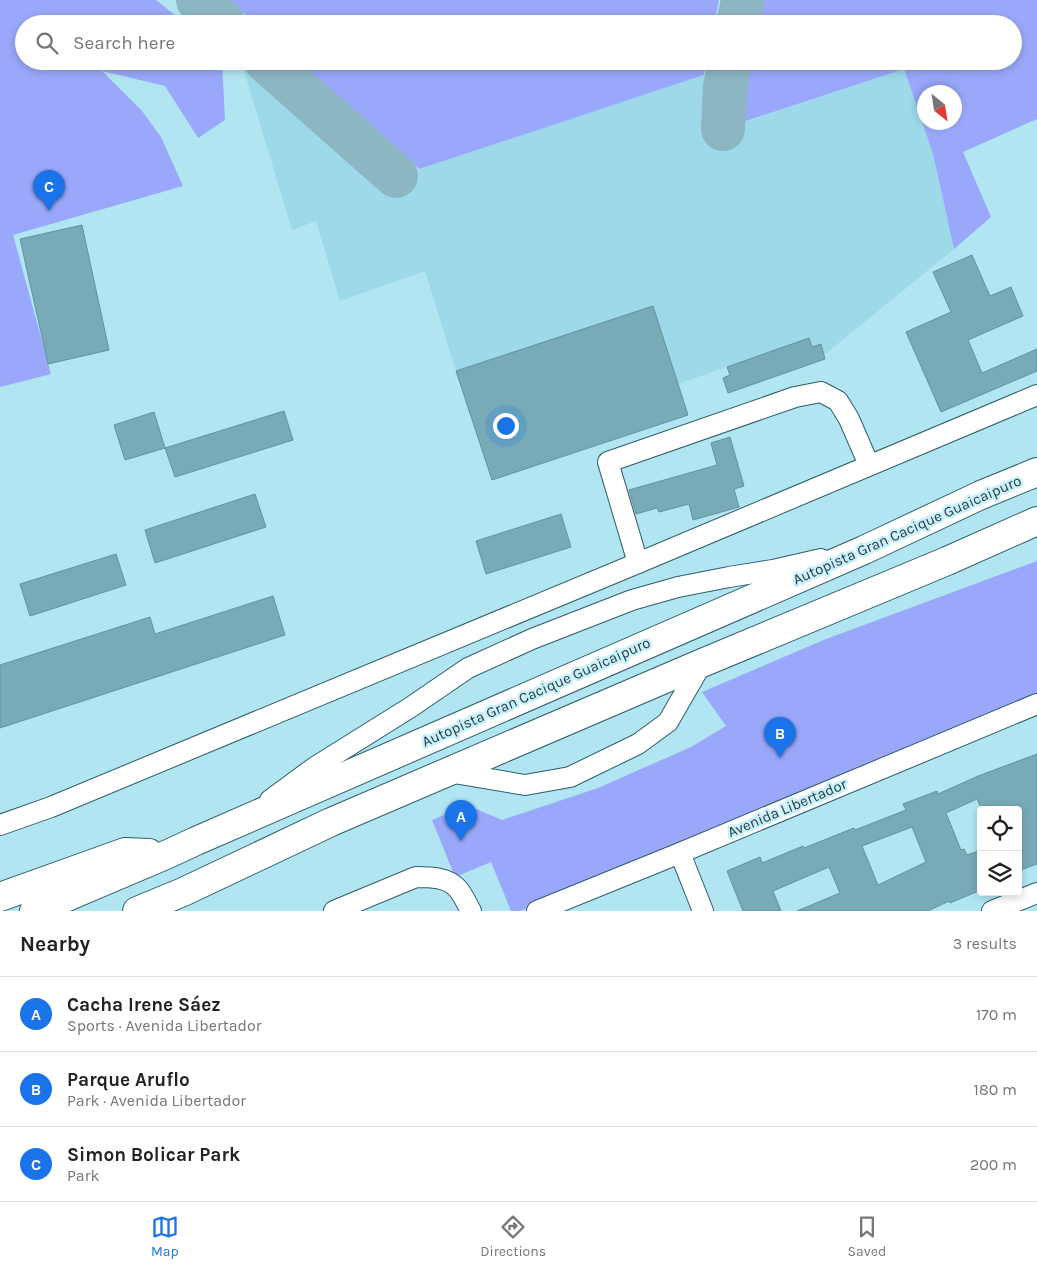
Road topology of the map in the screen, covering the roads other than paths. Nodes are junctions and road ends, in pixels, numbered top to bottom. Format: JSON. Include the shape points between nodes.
{"nodes":[{"id":1,"x":1037,"y":395,"type":"edge"},
{"id":2,"x":869,"y":465,"type":"junction"},
{"id":3,"x":1035,"y":473,"type":"edge"},
{"id":4,"x":1037,"y":521,"type":"edge"},
{"id":5,"x":1037,"y":538,"type":"edge"},
{"id":6,"x":864,"y":550,"type":"junction"},
{"id":7,"x":947,"y":561,"type":"junction"},
{"id":8,"x":638,"y":564,"type":"junction"},
{"id":9,"x":702,"y":663,"type":"junction"},
{"id":10,"x":1037,"y":704,"type":"edge"},
{"id":11,"x":448,"y":772,"type":"junction"},
{"id":12,"x":0,"y":825,"type":"edge"},
{"id":13,"x":196,"y":840,"type":"junction"},
{"id":14,"x":680,"y":853,"type":"junction"},
{"id":15,"x":168,"y":854,"type":"junction"},
{"id":16,"x":183,"y":892,"type":"junction"},
{"id":17,"x":1037,"y":893,"type":"edge"},
{"id":18,"x":0,"y":897,"type":"edge"},
{"id":19,"x":34,"y":911,"type":"edge"},
{"id":20,"x":137,"y":911,"type":"edge"},
{"id":21,"x":158,"y":911,"type":"edge"},
{"id":22,"x":334,"y":911,"type":"edge"},
{"id":23,"x":471,"y":911,"type":"edge"},
{"id":24,"x":537,"y":911,"type":"edge"},
{"id":25,"x":703,"y":911,"type":"edge"},
{"id":26,"x":992,"y":911,"type":"edge"}],
"edges":[{"from":1,"to":2,"type":"street"},
{"from":2,"to":8,"type":"street"},
{"from":2,"to":8,"type":"street","via":[[838,401],[821,392],[795,397],[608,462]]},
{"from":3,"to":6,"type":"highway","name":"Autopista Gran Cacique Guaicaipuro"},
{"from":4,"to":7,"type":"highway"},
{"from":5,"to":7,"type":"highway"},
{"from":6,"to":13,"type":"highway","name":"Autopista Gran Cacique Guaicaipuro"},
{"from":6,"to":13,"type":"street","via":[[678,587],[632,600],[532,639],[468,668],[268,801]]},
{"from":7,"to":9,"type":"highway"},
{"from":8,"to":12,"type":"street","via":[[51,807]]},
{"from":9,"to":11,"type":"highway"},
{"from":9,"to":11,"type":"street","via":[[668,722],[638,744],[570,777],[526,785]]},
{"from":10,"to":14,"type":"street","name":"Avenida Libertador"},
{"from":11,"to":16,"type":"highway","via":[[331,822]]},
{"from":13,"to":15,"type":"highway","name":"Autopista Gran Cacique Guaicaipuro"},
{"from":14,"to":24,"type":"street","name":"Avenida Libertador"},
{"from":14,"to":25,"type":"street"},
{"from":15,"to":18,"type":"highway","via":[[125,852]]},
{"from":15,"to":19,"type":"highway","name":"Autopista Gran Cacique Guaicaipuro"},
{"from":16,"to":20,"type":"highway"},
{"from":16,"to":21,"type":"highway"},
{"from":17,"to":26,"type":"street"},
{"from":22,"to":23,"type":"street","via":[[416,877],[451,883]]}]}
